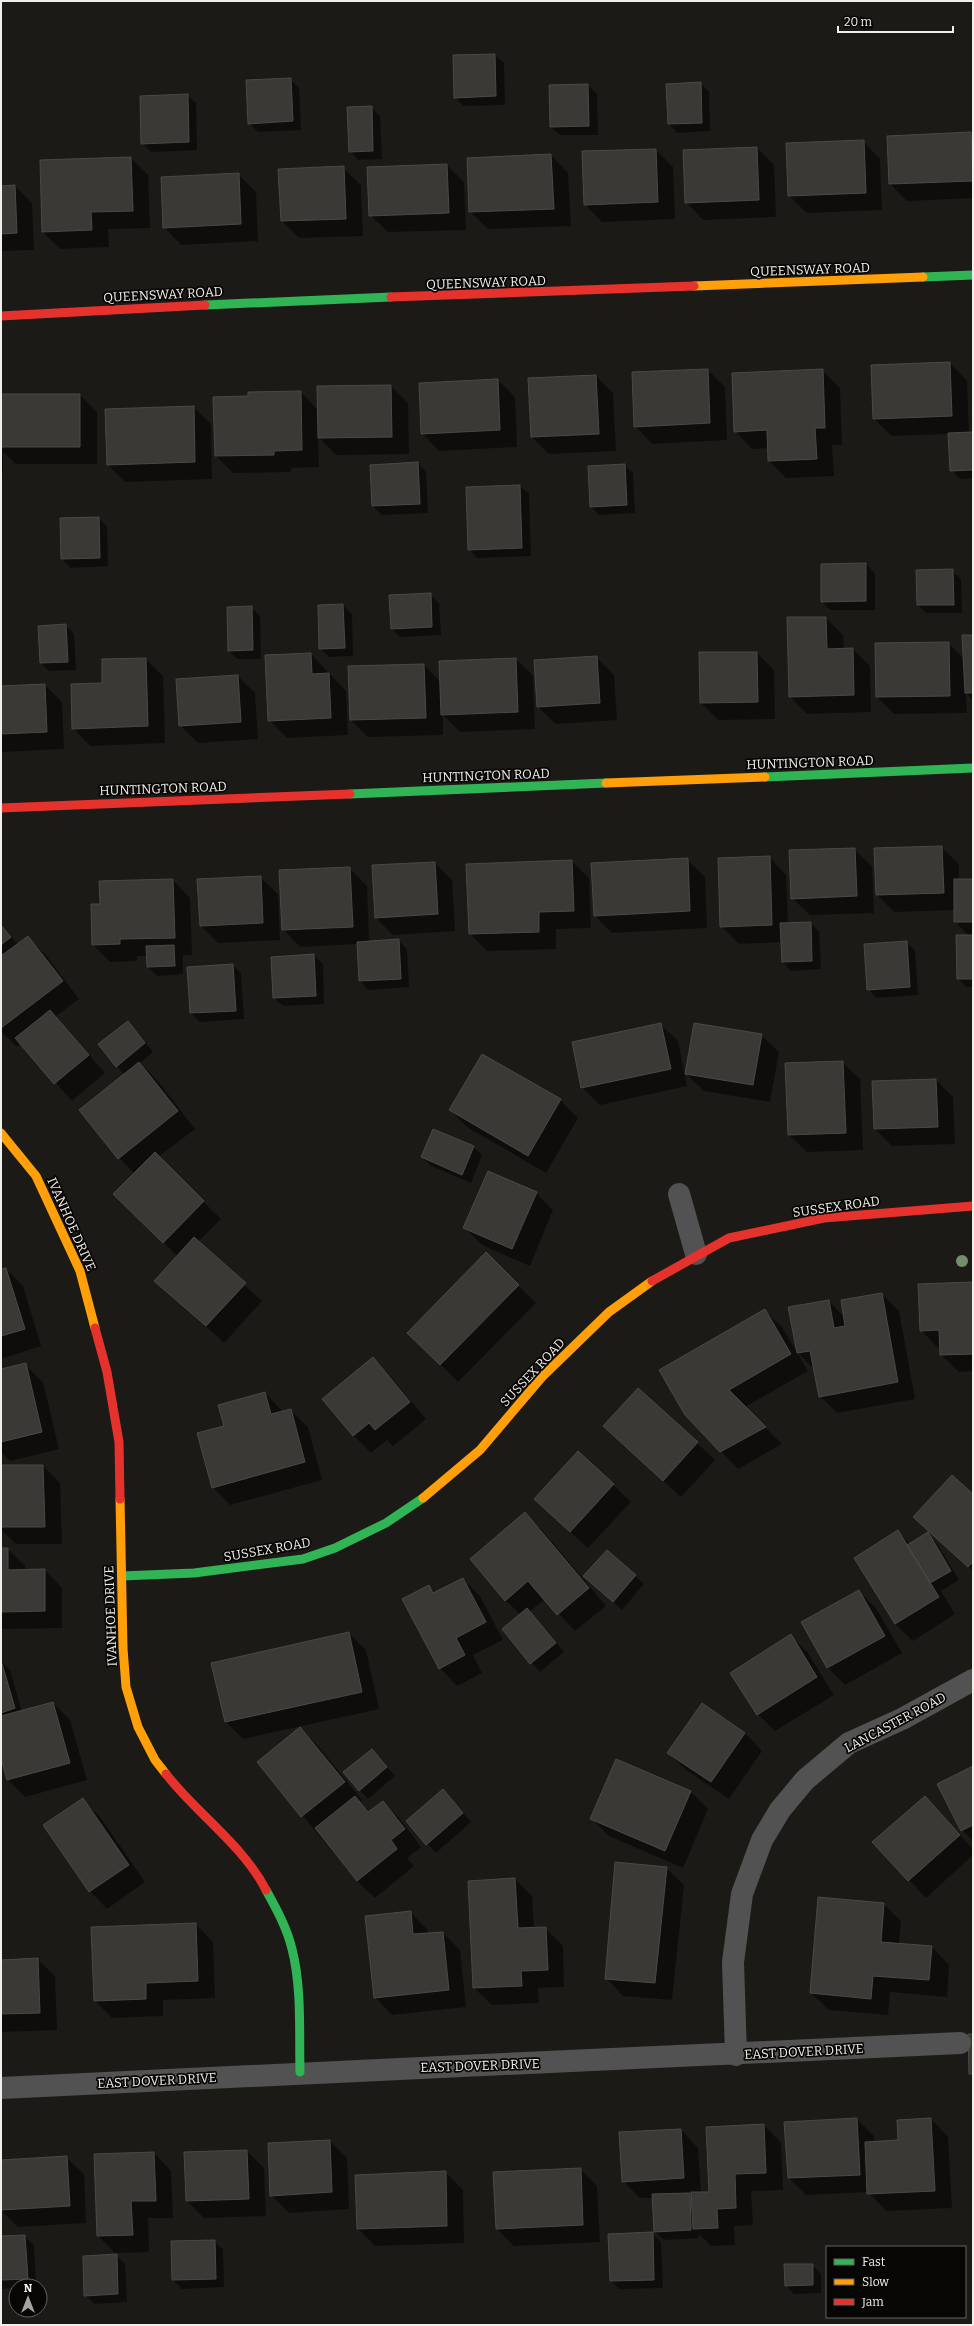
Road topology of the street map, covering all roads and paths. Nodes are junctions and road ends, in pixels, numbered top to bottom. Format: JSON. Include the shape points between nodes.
{"nodes":[{"id":1,"x":973,"y":275,"type":"edge"},
{"id":2,"x":1,"y":316,"type":"edge"},
{"id":3,"x":973,"y":768,"type":"edge"},
{"id":4,"x":1,"y":808,"type":"edge"},
{"id":5,"x":1,"y":1133,"type":"edge"},
{"id":6,"x":679,"y":1194,"type":"dead end"},
{"id":7,"x":973,"y":1206,"type":"edge"},
{"id":8,"x":696,"y":1254,"type":"junction"},
{"id":9,"x":122,"y":1576,"type":"junction"},
{"id":10,"x":973,"y":1680,"type":"edge"},
{"id":11,"x":960,"y":2043,"type":"dead end"},
{"id":12,"x":736,"y":2055,"type":"junction"},
{"id":13,"x":300,"y":2072,"type":"junction"},
{"id":14,"x":1,"y":2088,"type":"edge"}],
"edges":[{"from":1,"to":2,"type":"street","name":"QUEENSWAY ROAD","via":[[221,304]]},
{"from":3,"to":4,"type":"street","name":"HUNTINGTON ROAD"},
{"from":5,"to":9,"type":"street","name":"IVANHOE DRIVE","via":[[36,1176],[80,1271],[94,1320],[107,1372],[119,1442]]},
{"from":6,"to":8,"type":"street"},
{"from":7,"to":8,"type":"street","name":"SUSSEX ROAD","via":[[824,1218],[729,1238]]},
{"from":8,"to":9,"type":"street","name":"SUSSEX ROAD","via":[[663,1273],[609,1312],[542,1378],[480,1450],[422,1499],[386,1523],[335,1548],[303,1559],[194,1573]]},
{"from":9,"to":13,"type":"street","name":"IVANHOE DRIVE","via":[[126,1687],[138,1727],[155,1760],[183,1796],[236,1849],[261,1880],[280,1917],[292,1949],[298,1985]]},
{"from":10,"to":12,"type":"street","name":"LANCASTER ROAD","via":[[902,1719],[849,1744],[805,1780],[780,1810],[762,1840],[742,1894],[733,1962]]},
{"from":11,"to":12,"type":"street","name":"EAST DOVER DRIVE"},
{"from":12,"to":13,"type":"street","name":"EAST DOVER DRIVE"},
{"from":13,"to":14,"type":"street","name":"EAST DOVER DRIVE"}]}
